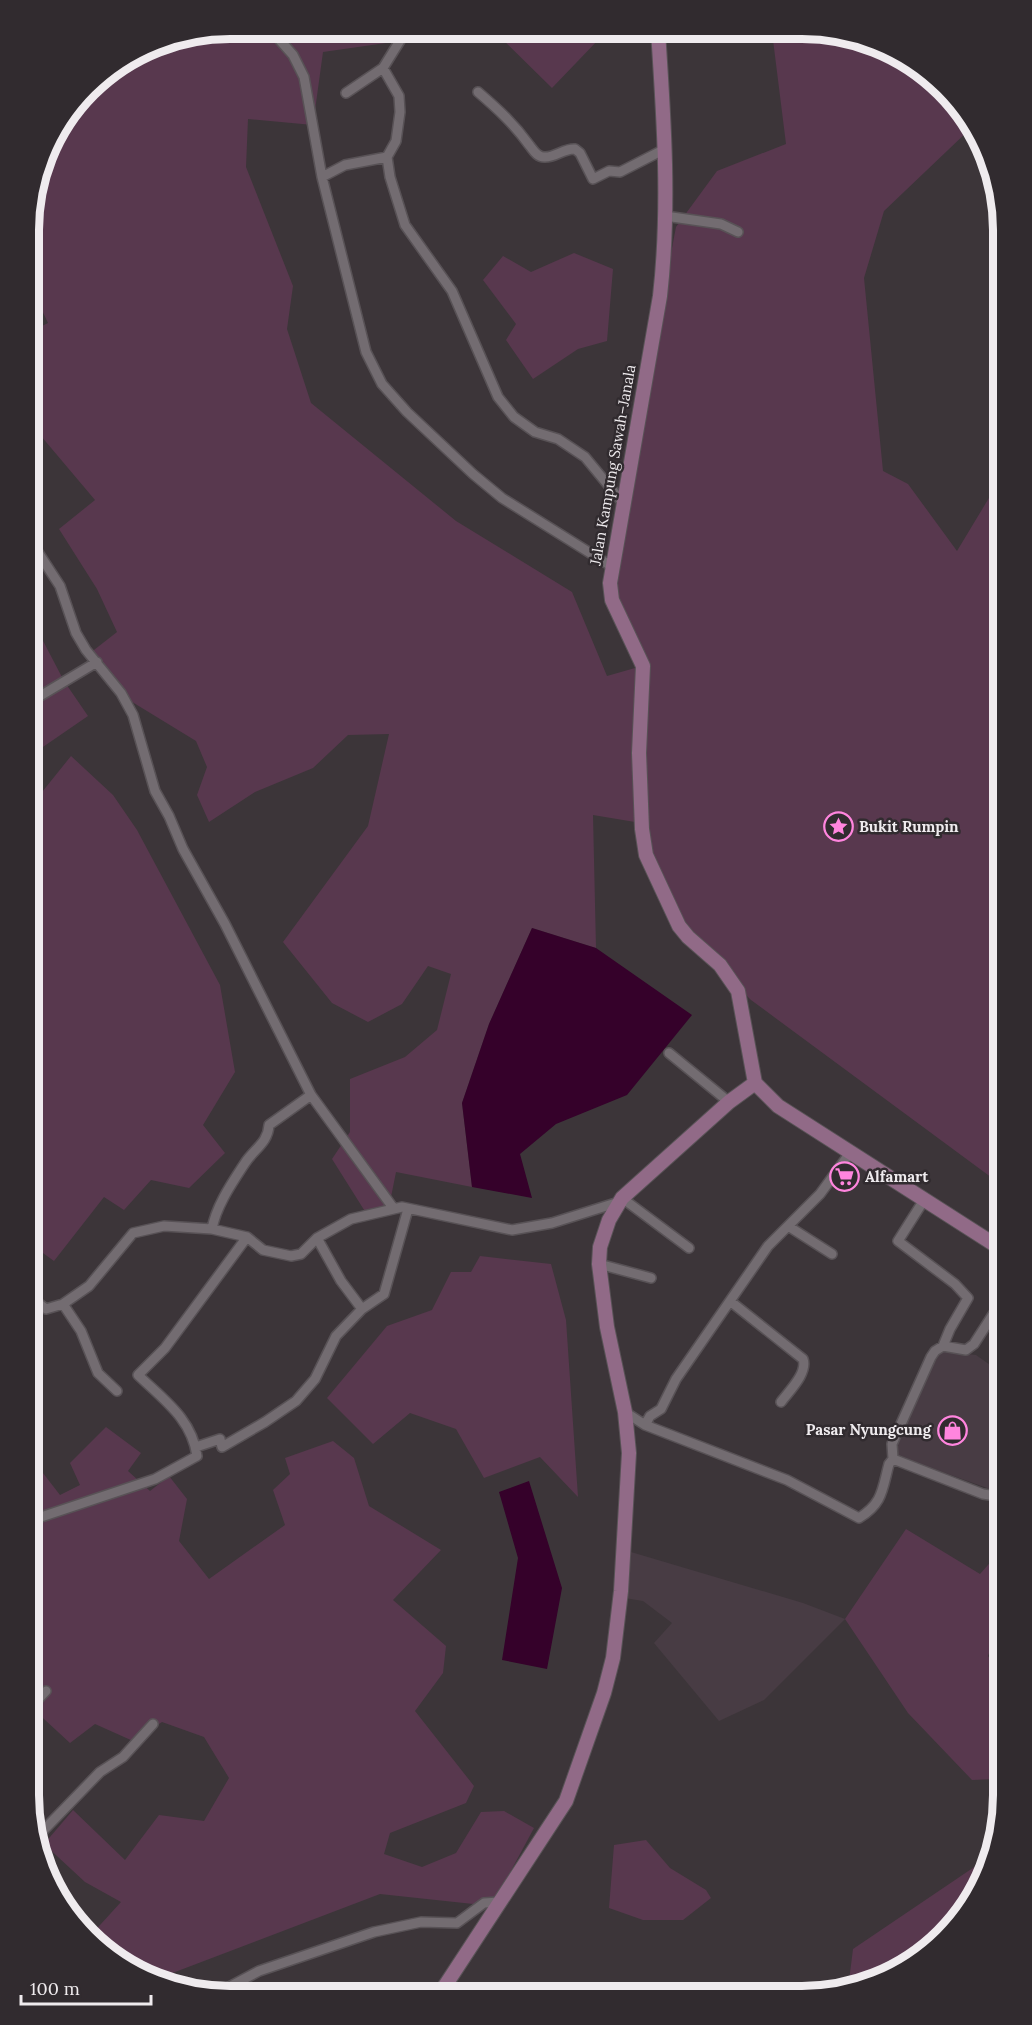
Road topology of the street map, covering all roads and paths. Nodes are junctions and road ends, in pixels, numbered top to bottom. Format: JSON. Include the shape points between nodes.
{"nodes":[{"id":1,"x":278,"y":39,"type":"edge"},
{"id":2,"x":401,"y":39,"type":"edge"},
{"id":3,"x":658,"y":39,"type":"edge"},
{"id":4,"x":383,"y":68,"type":"junction"},
{"id":5,"x":478,"y":92,"type":"dead end"},
{"id":6,"x":346,"y":93,"type":"dead end"},
{"id":7,"x":665,"y":149,"type":"junction"},
{"id":8,"x":387,"y":157,"type":"junction"},
{"id":9,"x":322,"y":177,"type":"junction"},
{"id":10,"x":665,"y":216,"type":"junction"},
{"id":11,"x":738,"y":232,"type":"dead end"},
{"id":12,"x":623,"y":503,"type":"junction"},
{"id":13,"x":39,"y":554,"type":"edge"},
{"id":14,"x":611,"y":566,"type":"junction"},
{"id":15,"x":97,"y":662,"type":"junction"},
{"id":16,"x":39,"y":697,"type":"edge"},
{"id":17,"x":669,"y":1053,"type":"dead end"},
{"id":18,"x":755,"y":1083,"type":"junction"},
{"id":19,"x":311,"y":1095,"type":"junction"},
{"id":20,"x":729,"y":1102,"type":"junction"},
{"id":21,"x":850,"y":1153,"type":"junction"},
{"id":22,"x":621,"y":1200,"type":"junction"},
{"id":23,"x":924,"y":1200,"type":"junction"},
{"id":24,"x":394,"y":1209,"type":"junction"},
{"id":25,"x":408,"y":1209,"type":"junction"},
{"id":26,"x":788,"y":1226,"type":"junction"},
{"id":27,"x":212,"y":1229,"type":"junction"},
{"id":28,"x":247,"y":1237,"type":"junction"},
{"id":29,"x":317,"y":1238,"type":"junction"},
{"id":30,"x":993,"y":1244,"type":"edge"},
{"id":31,"x":690,"y":1248,"type":"dead end"},
{"id":32,"x":832,"y":1254,"type":"dead end"},
{"id":33,"x":599,"y":1264,"type":"junction"},
{"id":34,"x":651,"y":1278,"type":"dead end"},
{"id":35,"x":730,"y":1301,"type":"junction"},
{"id":36,"x":39,"y":1304,"type":"edge"},
{"id":37,"x":63,"y":1304,"type":"junction"},
{"id":38,"x":362,"y":1310,"type":"junction"},
{"id":39,"x":993,"y":1315,"type":"edge"},
{"id":40,"x":943,"y":1346,"type":"junction"},
{"id":41,"x":117,"y":1391,"type":"dead end"},
{"id":42,"x":781,"y":1402,"type":"dead end"},
{"id":43,"x":625,"y":1412,"type":"junction"},
{"id":44,"x":645,"y":1425,"type":"junction"},
{"id":45,"x":196,"y":1446,"type":"junction"},
{"id":46,"x":893,"y":1460,"type":"junction"},
{"id":47,"x":993,"y":1496,"type":"edge"},
{"id":48,"x":39,"y":1518,"type":"edge"},
{"id":49,"x":46,"y":1691,"type":"dead end"},
{"id":50,"x":39,"y":1698,"type":"edge"},
{"id":51,"x":153,"y":1724,"type":"dead end"},
{"id":52,"x":43,"y":1831,"type":"edge"},
{"id":53,"x":499,"y":1902,"type":"junction"},
{"id":54,"x":231,"y":1986,"type":"edge"},
{"id":55,"x":445,"y":1986,"type":"edge"}],
"edges":[{"from":1,"to":9,"type":"street","via":[[304,77]]},
{"from":2,"to":4,"type":"street"},
{"from":3,"to":7,"type":"main road","name":"Jalan Kampung Sawah–Janala"},
{"from":4,"to":6,"type":"street"},
{"from":4,"to":8,"type":"street","via":[[399,96],[400,112],[396,141]]},
{"from":5,"to":7,"type":"street","via":[[513,123],[535,153],[542,158],[575,148],[593,178],[609,171],[620,172]]},
{"from":7,"to":10,"type":"main road","name":"Jalan Kampung Sawah–Janala"},
{"from":8,"to":9,"type":"street","via":[[345,165]]},
{"from":8,"to":12,"type":"street","via":[[405,225],[452,291],[498,397],[514,417],[535,432],[558,438],[585,457]]},
{"from":9,"to":14,"type":"street","via":[[366,352],[382,384],[502,498]]},
{"from":10,"to":11,"type":"street","via":[[721,224]]},
{"from":10,"to":12,"type":"main road","name":"Jalan Kampung Sawah–Janala","via":[[660,296]]},
{"from":12,"to":14,"type":"main road","name":"Jalan Kampung Sawah–Janala"},
{"from":13,"to":15,"type":"street","via":[[60,586],[76,633]]},
{"from":14,"to":18,"type":"main road","name":"Jalan Kampung Sawah–Janala","via":[[612,600],[643,666],[639,753],[646,855],[679,926],[720,965],[738,991]]},
{"from":15,"to":16,"type":"street"},
{"from":15,"to":19,"type":"street","via":[[134,715],[155,791]]},
{"from":17,"to":20,"type":"street"},
{"from":18,"to":20,"type":"main road"},
{"from":18,"to":21,"type":"main road","via":[[778,1106]]},
{"from":19,"to":24,"type":"street"},
{"from":19,"to":27,"type":"street","via":[[269,1125],[269,1136],[246,1161],[214,1216]]},
{"from":20,"to":22,"type":"main road"},
{"from":21,"to":23,"type":"main road"},
{"from":21,"to":26,"type":"street","via":[[820,1194]]},
{"from":22,"to":25,"type":"street","via":[[552,1223],[512,1230]]},
{"from":22,"to":31,"type":"street"},
{"from":22,"to":33,"type":"main road","via":[[609,1220]]},
{"from":23,"to":30,"type":"main road"},
{"from":23,"to":40,"type":"street","via":[[898,1241],[968,1298]]},
{"from":24,"to":25,"type":"street"},
{"from":24,"to":29,"type":"street","via":[[351,1219]]},
{"from":25,"to":38,"type":"street","via":[[384,1293]]},
{"from":26,"to":32,"type":"street"},
{"from":26,"to":35,"type":"street","via":[[768,1246]]},
{"from":27,"to":28,"type":"street"},
{"from":27,"to":37,"type":"street","via":[[164,1226],[133,1233],[89,1286]]},
{"from":28,"to":29,"type":"street","via":[[263,1250],[291,1256],[301,1254]]},
{"from":28,"to":45,"type":"street","via":[[165,1348],[138,1375],[183,1418]]},
{"from":29,"to":38,"type":"street"},
{"from":33,"to":34,"type":"street"},
{"from":33,"to":43,"type":"main road","via":[[607,1327]]},
{"from":35,"to":42,"type":"street","via":[[803,1359],[803,1371]]},
{"from":35,"to":44,"type":"street","via":[[676,1379],[661,1409]]},
{"from":36,"to":37,"type":"street","via":[[46,1309]]},
{"from":37,"to":41,"type":"street","via":[[81,1331],[98,1372]]},
{"from":38,"to":45,"type":"street","via":[[336,1336],[315,1379],[296,1401],[222,1447],[220,1439]]},
{"from":39,"to":40,"type":"street","via":[[966,1350]]},
{"from":40,"to":46,"type":"street","via":[[931,1357],[892,1444]]},
{"from":43,"to":44,"type":"street"},
{"from":43,"to":53,"type":"main road","via":[[629,1453],[621,1591],[613,1658],[604,1693],[566,1801]]},
{"from":44,"to":46,"type":"street","via":[[787,1480],[859,1518],[872,1510],[880,1497]]},
{"from":45,"to":48,"type":"street","via":[[197,1456],[156,1479]]},
{"from":46,"to":47,"type":"street"},
{"from":49,"to":50,"type":"street"},
{"from":51,"to":52,"type":"street"},
{"from":53,"to":54,"type":"street","via":[[484,1903],[457,1923],[421,1922],[374,1932],[259,1971]]},
{"from":53,"to":55,"type":"main road"}]}
